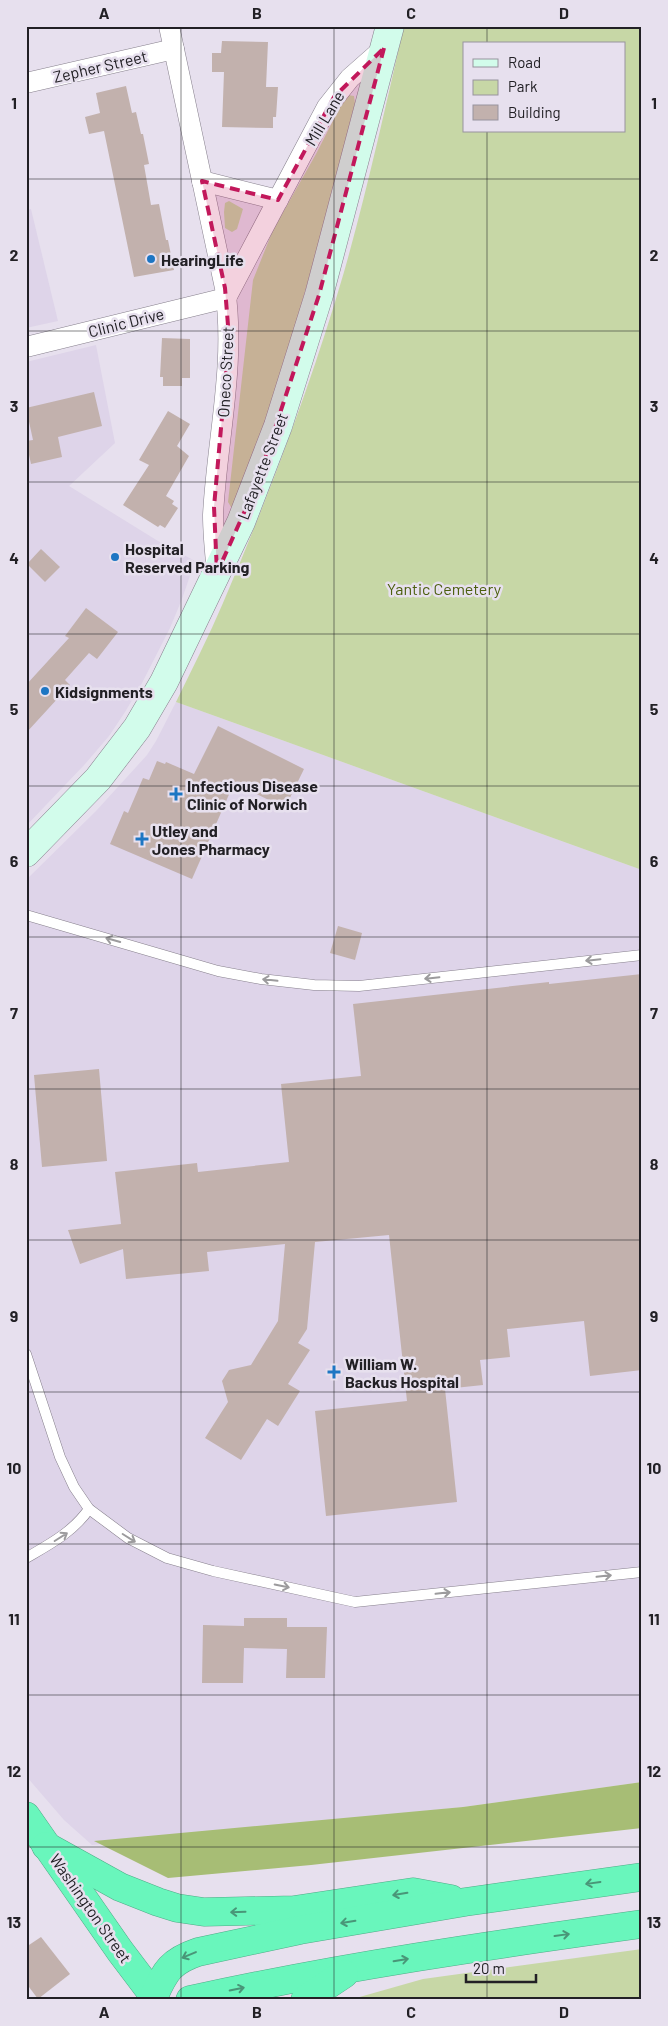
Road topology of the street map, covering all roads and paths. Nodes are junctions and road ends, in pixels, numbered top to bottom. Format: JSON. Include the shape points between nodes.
{"nodes":[{"id":1,"x":168,"y":26,"type":"edge"},
{"id":2,"x":387,"y":37,"type":"edge"},
{"id":3,"x":174,"y":49,"type":"junction"},
{"id":4,"x":26,"y":83,"type":"edge"},
{"id":5,"x":202,"y":181,"type":"junction"},
{"id":6,"x":278,"y":200,"type":"junction"},
{"id":7,"x":226,"y":298,"type":"junction"},
{"id":8,"x":26,"y":347,"type":"edge"},
{"id":9,"x":217,"y":573,"type":"junction"},
{"id":10,"x":26,"y":853,"type":"edge"},
{"id":11,"x":26,"y":915,"type":"edge"},
{"id":12,"x":642,"y":955,"type":"edge"},
{"id":13,"x":26,"y":1354,"type":"edge"},
{"id":14,"x":89,"y":1509,"type":"junction"},
{"id":15,"x":26,"y":1558,"type":"edge"},
{"id":16,"x":642,"y":1572,"type":"edge"},
{"id":17,"x":26,"y":1816,"type":"edge"},
{"id":18,"x":46,"y":1846,"type":"junction"},
{"id":19,"x":642,"y":1877,"type":"edge"},
{"id":20,"x":465,"y":1902,"type":"junction"},
{"id":21,"x":642,"y":1924,"type":"edge"},
{"id":22,"x":353,"y":1968,"type":"junction"},
{"id":23,"x":158,"y":1999,"type":"edge"},
{"id":24,"x":190,"y":2000,"type":"edge"},
{"id":25,"x":305,"y":2000,"type":"edge"}],
"edges":[{"from":1,"to":3,"type":"street","name":"Oneco Street"},
{"from":2,"to":6,"type":"street","name":"Mill Lane","via":[[330,102]]},
{"from":2,"to":9,"type":"street","name":"Lafayette Street","via":[[294,379],[256,486]]},
{"from":3,"to":4,"type":"street","name":"Zepher Street"},
{"from":3,"to":5,"type":"street","name":"Oneco Street"},
{"from":5,"to":6,"type":"street"},
{"from":5,"to":7,"type":"street","name":"Oneco Street"},
{"from":6,"to":7,"type":"street","name":"Mill Lane"},
{"from":7,"to":8,"type":"street","name":"Clinic Drive"},
{"from":7,"to":9,"type":"street","name":"Oneco Street","via":[[229,356],[213,518]]},
{"from":9,"to":10,"type":"street","name":"Lafayette Street","via":[[164,682],[134,734],[98,779]]},
{"from":12,"to":11,"type":"lane","one_way":true,"via":[[360,986],[314,985],[218,971]]},
{"from":13,"to":14,"type":"lane","via":[[60,1457]]},
{"from":15,"to":14,"type":"lane","one_way":true,"via":[[69,1532]]},
{"from":14,"to":16,"type":"lane","one_way":true,"via":[[128,1538],[167,1558],[355,1602]]},
{"from":17,"to":18,"type":"highway","name":"Washington Street"},
{"from":20,"to":18,"type":"highway","one_way":true,"via":[[413,1892],[294,1910],[192,1911],[120,1887]]},
{"from":18,"to":23,"type":"highway","name":"Washington Street"},
{"from":19,"to":20,"type":"highway","one_way":true},
{"from":20,"to":23,"type":"highway","one_way":true,"via":[[300,1930],[198,1952],[170,1966],[165,1972]]},
{"from":22,"to":21,"type":"highway","one_way":true},
{"from":24,"to":22,"type":"highway","one_way":true},
{"from":22,"to":25,"type":"highway"}]}
